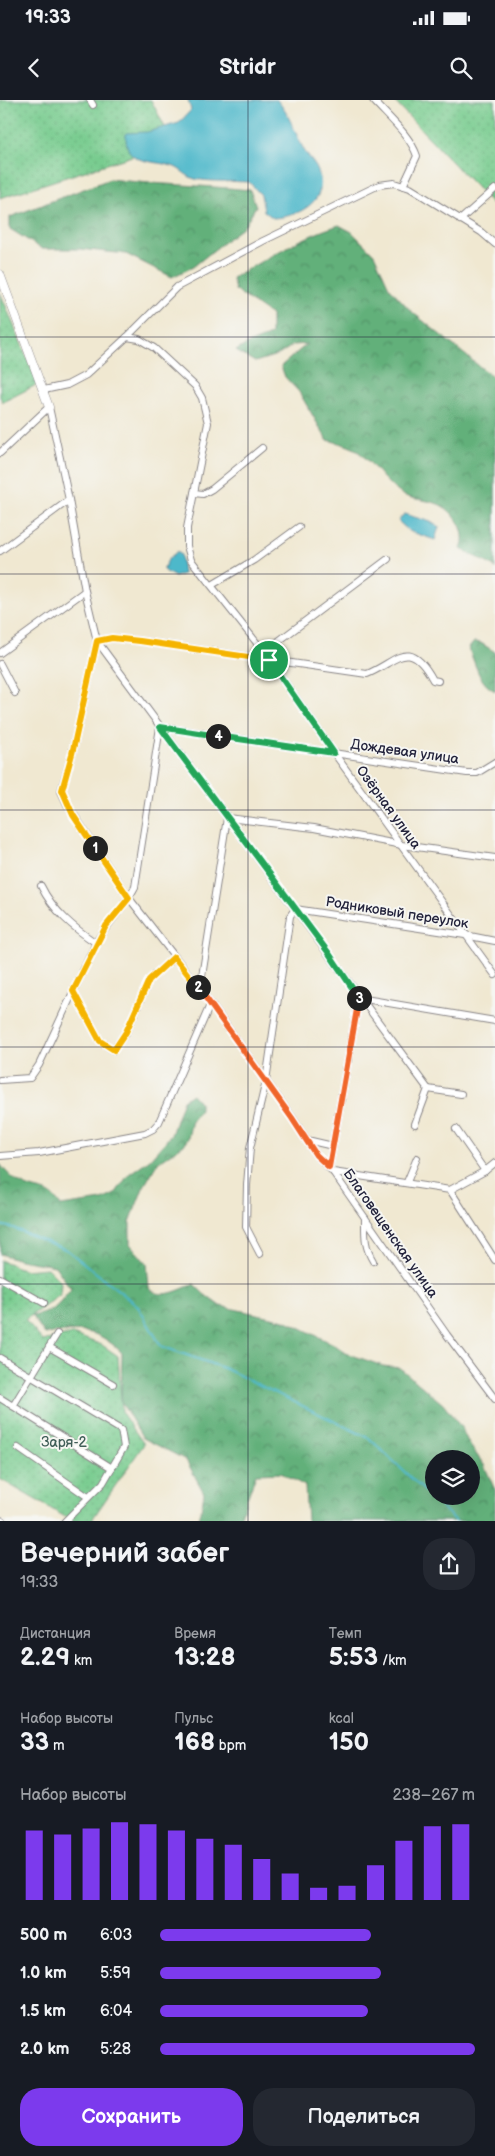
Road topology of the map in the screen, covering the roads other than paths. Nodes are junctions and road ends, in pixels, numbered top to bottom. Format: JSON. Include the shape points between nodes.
{"nodes":[{"id":1,"x":373,"y":100,"type":"edge"},
{"id":2,"x":404,"y":186,"type":"junction"},
{"id":3,"x":495,"y":190,"type":"edge"},
{"id":4,"x":460,"y":220,"type":"junction"},
{"id":5,"x":495,"y":244,"type":"edge"},
{"id":6,"x":0,"y":274,"type":"edge"},
{"id":7,"x":128,"y":337,"type":"junction"},
{"id":8,"x":44,"y":390,"type":"junction"},
{"id":9,"x":49,"y":407,"type":"junction"},
{"id":10,"x":262,"y":448,"type":"dead end"},
{"id":11,"x":0,"y":453,"type":"edge"},
{"id":12,"x":194,"y":493,"type":"junction"},
{"id":13,"x":70,"y":500,"type":"junction"},
{"id":14,"x":299,"y":527,"type":"dead end"},
{"id":15,"x":0,"y":551,"type":"edge"},
{"id":16,"x":388,"y":559,"type":"dead end"},
{"id":17,"x":212,"y":585,"type":"junction"},
{"id":18,"x":85,"y":591,"type":"junction"},
{"id":19,"x":97,"y":641,"type":"junction"},
{"id":20,"x":264,"y":652,"type":"junction"},
{"id":21,"x":0,"y":653,"type":"edge"},
{"id":22,"x":269,"y":660,"type":"junction"},
{"id":23,"x":0,"y":664,"type":"edge"},
{"id":24,"x":438,"y":681,"type":"dead end"},
{"id":25,"x":15,"y":693,"type":"dead end"},
{"id":26,"x":160,"y":727,"type":"junction"},
{"id":27,"x":334,"y":753,"type":"junction"},
{"id":28,"x":495,"y":762,"type":"edge"},
{"id":29,"x":227,"y":818,"type":"junction"},
{"id":30,"x":402,"y":845,"type":"junction"},
{"id":31,"x":495,"y":858,"type":"edge"},
{"id":32,"x":41,"y":886,"type":"dead end"},
{"id":33,"x":129,"y":898,"type":"junction"},
{"id":34,"x":295,"y":909,"type":"junction"},
{"id":35,"x":465,"y":935,"type":"junction"},
{"id":36,"x":495,"y":941,"type":"edge"},
{"id":37,"x":96,"y":943,"type":"junction"},
{"id":38,"x":174,"y":957,"type":"junction"},
{"id":39,"x":495,"y":975,"type":"edge"},
{"id":40,"x":200,"y":990,"type":"junction"},
{"id":41,"x":73,"y":991,"type":"junction"},
{"id":42,"x":359,"y":998,"type":"junction"},
{"id":43,"x":210,"y":1005,"type":"junction"},
{"id":44,"x":495,"y":1021,"type":"edge"},
{"id":45,"x":0,"y":1080,"type":"edge"},
{"id":46,"x":266,"y":1081,"type":"junction"},
{"id":47,"x":428,"y":1089,"type":"junction"},
{"id":48,"x":462,"y":1094,"type":"dead end"},
{"id":49,"x":415,"y":1124,"type":"dead end"},
{"id":50,"x":456,"y":1129,"type":"dead end"},
{"id":51,"x":307,"y":1140,"type":"junction"},
{"id":52,"x":333,"y":1146,"type":"junction"},
{"id":53,"x":0,"y":1156,"type":"edge"},
{"id":54,"x":417,"y":1158,"type":"dead end"},
{"id":55,"x":495,"y":1163,"type":"edge"},
{"id":56,"x":331,"y":1170,"type":"junction"},
{"id":57,"x":485,"y":1171,"type":"junction"},
{"id":58,"x":407,"y":1182,"type":"junction"},
{"id":59,"x":450,"y":1190,"type":"junction"},
{"id":60,"x":365,"y":1218,"type":"junction"},
{"id":61,"x":260,"y":1254,"type":"dead end"},
{"id":62,"x":495,"y":1260,"type":"edge"},
{"id":63,"x":373,"y":1261,"type":"dead end"},
{"id":64,"x":0,"y":1278,"type":"edge"},
{"id":65,"x":44,"y":1304,"type":"dead end"},
{"id":66,"x":57,"y":1334,"type":"dead end"},
{"id":67,"x":48,"y":1348,"type":"junction"},
{"id":68,"x":0,"y":1358,"type":"edge"},
{"id":69,"x":32,"y":1378,"type":"junction"},
{"id":70,"x":113,"y":1384,"type":"dead end"},
{"id":71,"x":0,"y":1398,"type":"edge"},
{"id":72,"x":495,"y":1399,"type":"edge"},
{"id":73,"x":13,"y":1406,"type":"junction"},
{"id":74,"x":18,"y":1448,"type":"dead end"},
{"id":75,"x":112,"y":1468,"type":"junction"},
{"id":76,"x":88,"y":1497,"type":"junction"},
{"id":77,"x":65,"y":1521,"type":"edge"}],
"edges":[{"from":1,"to":2,"type":"street","via":[[416,152]]},
{"from":2,"to":4,"type":"street"},
{"from":2,"to":7,"type":"street","via":[[379,184],[177,287]]},
{"from":3,"to":4,"type":"street"},
{"from":4,"to":5,"type":"street"},
{"from":6,"to":8,"type":"street"},
{"from":7,"to":8,"type":"street","via":[[86,375],[67,385]]},
{"from":7,"to":12,"type":"street","name":"Озёрная улица","via":[[154,348],[195,386],[202,398],[208,423]]},
{"from":8,"to":9,"type":"street"},
{"from":9,"to":11,"type":"street"},
{"from":9,"to":13,"type":"street"},
{"from":10,"to":12,"type":"street","via":[[212,490]]},
{"from":12,"to":17,"type":"street","name":"Озёрная улица","via":[[187,546],[191,560]]},
{"from":13,"to":15,"type":"street"},
{"from":13,"to":18,"type":"street"},
{"from":14,"to":17,"type":"street"},
{"from":16,"to":20,"type":"street"},
{"from":17,"to":20,"type":"street","name":"Озёрная улица"},
{"from":18,"to":19,"type":"street"},
{"from":18,"to":21,"type":"street"},
{"from":19,"to":22,"type":"street","via":[[112,638],[140,641]]},
{"from":19,"to":26,"type":"street"},
{"from":19,"to":33,"type":"street","name":"Благовещенская улица","via":[[62,790],[73,815]]},
{"from":20,"to":22,"type":"street","name":"Озёрная улица"},
{"from":22,"to":24,"type":"street","via":[[367,674],[394,658],[408,656],[418,660],[432,680]]},
{"from":22,"to":27,"type":"street","name":"Озёрная улица"},
{"from":23,"to":25,"type":"street"},
{"from":26,"to":27,"type":"street","name":"Дождевая улица"},
{"from":26,"to":29,"type":"street"},
{"from":26,"to":33,"type":"street","via":[[135,887]]},
{"from":27,"to":28,"type":"street","name":"Дождевая улица","via":[[477,774]]},
{"from":27,"to":30,"type":"street","name":"Озёрная улица"},
{"from":29,"to":30,"type":"street","via":[[314,828]]},
{"from":29,"to":34,"type":"street"},
{"from":29,"to":40,"type":"street"},
{"from":30,"to":31,"type":"street"},
{"from":30,"to":35,"type":"street","name":"Озёрная улица"},
{"from":32,"to":37,"type":"street","via":[[53,907]]},
{"from":33,"to":37,"type":"street"},
{"from":33,"to":38,"type":"street","name":"Благовещенская улица"},
{"from":34,"to":35,"type":"street","name":"Родниковый переулок"},
{"from":34,"to":42,"type":"street"},
{"from":34,"to":46,"type":"street","via":[[290,916]]},
{"from":35,"to":36,"type":"street","name":"Родниковый переулок"},
{"from":35,"to":39,"type":"street","name":"Озёрная улица"},
{"from":37,"to":41,"type":"street"},
{"from":38,"to":40,"type":"street","name":"Благовещенская улица"},
{"from":38,"to":41,"type":"street","via":[[149,980],[126,1032],[114,1050],[100,1041]]},
{"from":40,"to":43,"type":"street","name":"Благовещенская улица"},
{"from":41,"to":45,"type":"street","via":[[30,1078]]},
{"from":42,"to":44,"type":"street"},
{"from":42,"to":47,"type":"street"},
{"from":42,"to":52,"type":"street"},
{"from":43,"to":46,"type":"street","name":"Благовещенская улица"},
{"from":43,"to":53,"type":"street","via":[[159,1122],[153,1129],[39,1153]]},
{"from":46,"to":51,"type":"street","name":"Благовещенская улица"},
{"from":46,"to":61,"type":"street","via":[[250,1148],[247,1185],[246,1226]]},
{"from":47,"to":48,"type":"street"},
{"from":47,"to":49,"type":"street"},
{"from":50,"to":57,"type":"street"},
{"from":51,"to":52,"type":"street"},
{"from":51,"to":56,"type":"street","name":"Благовещенская улица"},
{"from":52,"to":56,"type":"street"},
{"from":54,"to":58,"type":"street"},
{"from":55,"to":57,"type":"street"},
{"from":56,"to":58,"type":"street"},
{"from":56,"to":60,"type":"street","name":"Благовещенская улица"},
{"from":57,"to":59,"type":"street"},
{"from":58,"to":59,"type":"street"},
{"from":59,"to":62,"type":"street"},
{"from":60,"to":63,"type":"street","via":[[364,1238]]},
{"from":60,"to":72,"type":"street","name":"Благовещенская улица"},
{"from":64,"to":65,"type":"street"},
{"from":66,"to":67,"type":"street"},
{"from":67,"to":69,"type":"street"},
{"from":67,"to":70,"type":"street"},
{"from":68,"to":69,"type":"street"},
{"from":69,"to":73,"type":"street"},
{"from":69,"to":75,"type":"street","via":[[121,1430],[124,1447]]},
{"from":71,"to":73,"type":"street"},
{"from":73,"to":75,"type":"street"},
{"from":74,"to":76,"type":"street"},
{"from":75,"to":76,"type":"street","via":[[103,1483]]},
{"from":76,"to":77,"type":"street"}]}
